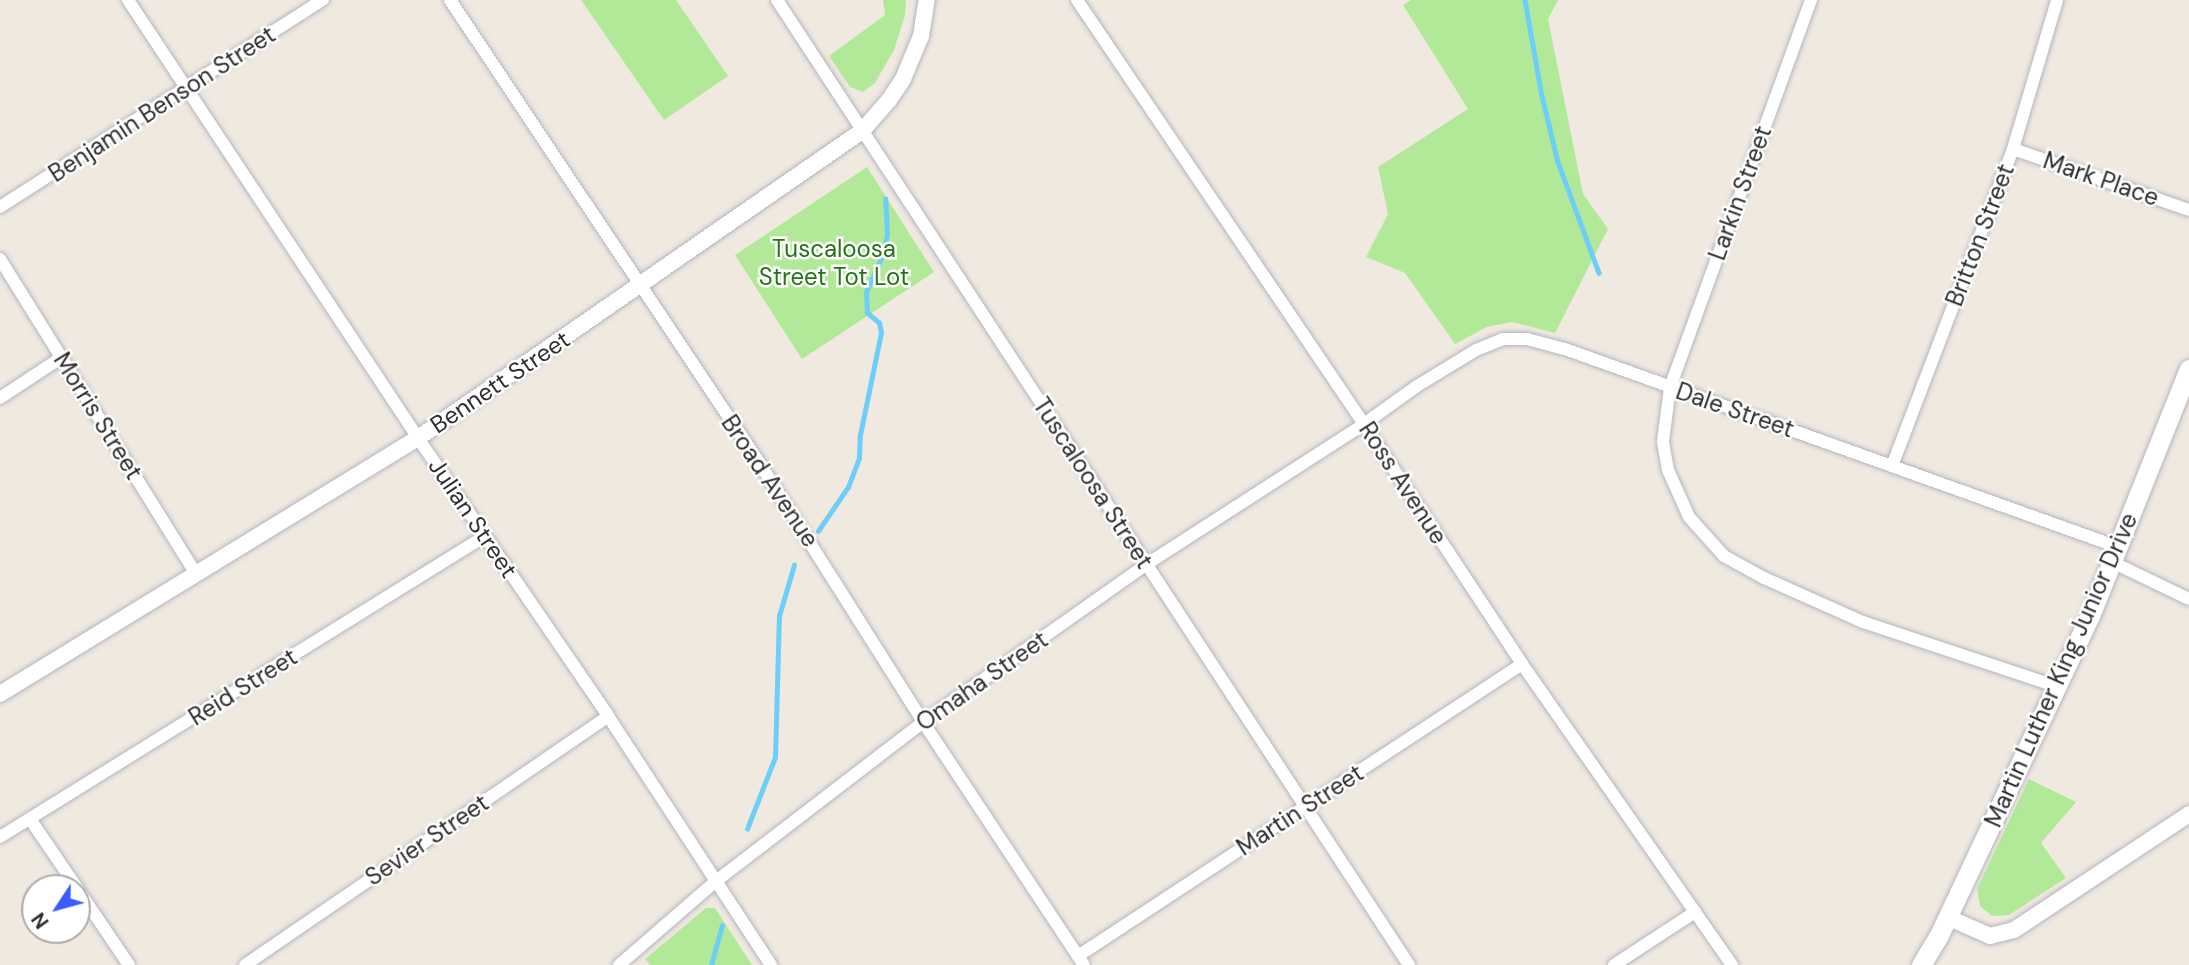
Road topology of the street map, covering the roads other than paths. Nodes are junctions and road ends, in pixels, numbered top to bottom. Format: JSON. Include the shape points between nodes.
{"nodes":[{"id":1,"x":128,"y":0,"type":"edge"},
{"id":2,"x":323,"y":0,"type":"edge"},
{"id":3,"x":450,"y":0,"type":"edge"},
{"id":4,"x":777,"y":0,"type":"edge"},
{"id":5,"x":927,"y":0,"type":"edge"},
{"id":6,"x":1077,"y":0,"type":"edge"},
{"id":7,"x":1811,"y":0,"type":"edge"},
{"id":8,"x":2057,"y":0,"type":"edge"},
{"id":9,"x":188,"y":89,"type":"junction"},
{"id":10,"x":862,"y":131,"type":"junction"},
{"id":11,"x":2013,"y":149,"type":"junction"},
{"id":12,"x":0,"y":207,"type":"edge"},
{"id":13,"x":2189,"y":210,"type":"edge"},
{"id":14,"x":0,"y":259,"type":"edge"},
{"id":15,"x":639,"y":286,"type":"junction"},
{"id":16,"x":62,"y":357,"type":"junction"},
{"id":17,"x":2189,"y":369,"type":"edge"},
{"id":18,"x":1670,"y":387,"type":"junction"},
{"id":19,"x":0,"y":398,"type":"edge"},
{"id":20,"x":1364,"y":424,"type":"junction"},
{"id":21,"x":418,"y":438,"type":"junction"},
{"id":22,"x":1892,"y":466,"type":"junction"},
{"id":23,"x":485,"y":536,"type":"junction"},
{"id":24,"x":2115,"y":554,"type":"junction"},
{"id":25,"x":1147,"y":565,"type":"junction"},
{"id":26,"x":196,"y":574,"type":"junction"},
{"id":27,"x":2189,"y":599,"type":"edge"},
{"id":28,"x":1522,"y":664,"type":"junction"},
{"id":29,"x":2057,"y":687,"type":"junction"},
{"id":30,"x":0,"y":694,"type":"edge"},
{"id":31,"x":608,"y":716,"type":"junction"},
{"id":32,"x":923,"y":722,"type":"junction"},
{"id":33,"x":1304,"y":807,"type":"junction"},
{"id":34,"x":2189,"y":814,"type":"edge"},
{"id":35,"x":30,"y":819,"type":"junction"},
{"id":36,"x":0,"y":837,"type":"edge"},
{"id":37,"x":67,"y":874,"type":"edge"},
{"id":38,"x":716,"y":881,"type":"junction"},
{"id":39,"x":91,"y":910,"type":"edge"},
{"id":40,"x":1695,"y":912,"type":"junction"},
{"id":41,"x":1947,"y":917,"type":"junction"},
{"id":42,"x":1081,"y":961,"type":"edge"},
{"id":43,"x":125,"y":964,"type":"edge"},
{"id":44,"x":245,"y":965,"type":"edge"},
{"id":45,"x":619,"y":965,"type":"edge"},
{"id":46,"x":771,"y":965,"type":"edge"},
{"id":47,"x":1409,"y":965,"type":"edge"},
{"id":48,"x":1614,"y":965,"type":"edge"},
{"id":49,"x":1731,"y":965,"type":"edge"},
{"id":50,"x":1922,"y":965,"type":"edge"}],
"edges":[{"from":1,"to":9,"type":"street","name":"Julian Street"},
{"from":2,"to":9,"type":"street","name":"Benjamin Benson Street"},
{"from":3,"to":15,"type":"street","name":"Broad Avenue"},
{"from":4,"to":10,"type":"street","name":"Tuscaloosa Street"},
{"from":5,"to":10,"type":"street","name":"Bennett Street","via":[[921,36],[903,79]]},
{"from":6,"to":20,"type":"street","name":"Ross Avenue"},
{"from":7,"to":18,"type":"street","name":"Larkin Street"},
{"from":8,"to":11,"type":"street","name":"Britton Street"},
{"from":9,"to":12,"type":"street","name":"Benjamin Benson Street"},
{"from":9,"to":21,"type":"street","name":"Julian Street"},
{"from":10,"to":15,"type":"street","name":"Bennett Street"},
{"from":10,"to":25,"type":"street","name":"Tuscaloosa Street"},
{"from":11,"to":13,"type":"street","name":"Mark Place"},
{"from":11,"to":22,"type":"street","name":"Britton Street"},
{"from":14,"to":16,"type":"street","name":"Morris Street"},
{"from":15,"to":21,"type":"street","name":"Bennett Street"},
{"from":15,"to":32,"type":"street","name":"Broad Avenue","via":[[815,549]]},
{"from":16,"to":19,"type":"street"},
{"from":16,"to":26,"type":"street","name":"Morris Street"},
{"from":17,"to":24,"type":"main road","name":"Martin Luther King Junior Drive"},
{"from":18,"to":20,"type":"street","name":"Dale Street","via":[[1565,349],[1527,339],[1503,339],[1464,357]]},
{"from":18,"to":22,"type":"street","name":"Dale Street"},
{"from":18,"to":29,"type":"street","name":"Larkin Street","via":[[1663,430],[1668,470],[1689,517],[1724,556],[1863,622]]},
{"from":20,"to":25,"type":"street","name":"Omaha Street"},
{"from":20,"to":28,"type":"street","name":"Ross Avenue"},
{"from":21,"to":23,"type":"street","name":"Julian Street"},
{"from":21,"to":26,"type":"street","name":"Bennett Street"},
{"from":22,"to":24,"type":"street","name":"Dale Street"},
{"from":23,"to":31,"type":"street","name":"Julian Street"},
{"from":23,"to":35,"type":"street","name":"Reid Street"},
{"from":24,"to":27,"type":"street","name":"Dale Street"},
{"from":24,"to":29,"type":"main road","name":"Martin Luther King Junior Drive"},
{"from":25,"to":32,"type":"street","name":"Omaha Street"},
{"from":25,"to":33,"type":"street","name":"Tuscaloosa Street"},
{"from":26,"to":30,"type":"street","name":"Bennett Street"},
{"from":28,"to":33,"type":"street","name":"Martin Street"},
{"from":28,"to":40,"type":"street","name":"Ross Avenue"},
{"from":29,"to":41,"type":"main road","name":"Martin Luther King Junior Drive"},
{"from":31,"to":38,"type":"street","name":"Julian Street"},
{"from":31,"to":44,"type":"street","name":"Sevier Street"},
{"from":32,"to":38,"type":"street","name":"Omaha Street"},
{"from":32,"to":42,"type":"street","name":"Broad Avenue"},
{"from":33,"to":42,"type":"street","name":"Martin Street"},
{"from":33,"to":47,"type":"street","name":"Tuscaloosa Street"},
{"from":34,"to":41,"type":"street","via":[[2014,930],[1990,936]]},
{"from":35,"to":36,"type":"street","name":"Reid Street"},
{"from":35,"to":37,"type":"street"},
{"from":38,"to":45,"type":"street","name":"Omaha Street"},
{"from":38,"to":46,"type":"street","name":"Julian Street"},
{"from":39,"to":43,"type":"street"},
{"from":40,"to":48,"type":"street"},
{"from":40,"to":49,"type":"street","name":"Ross Avenue"},
{"from":41,"to":50,"type":"main road","name":"Martin Luther King Junior Drive"}]}
